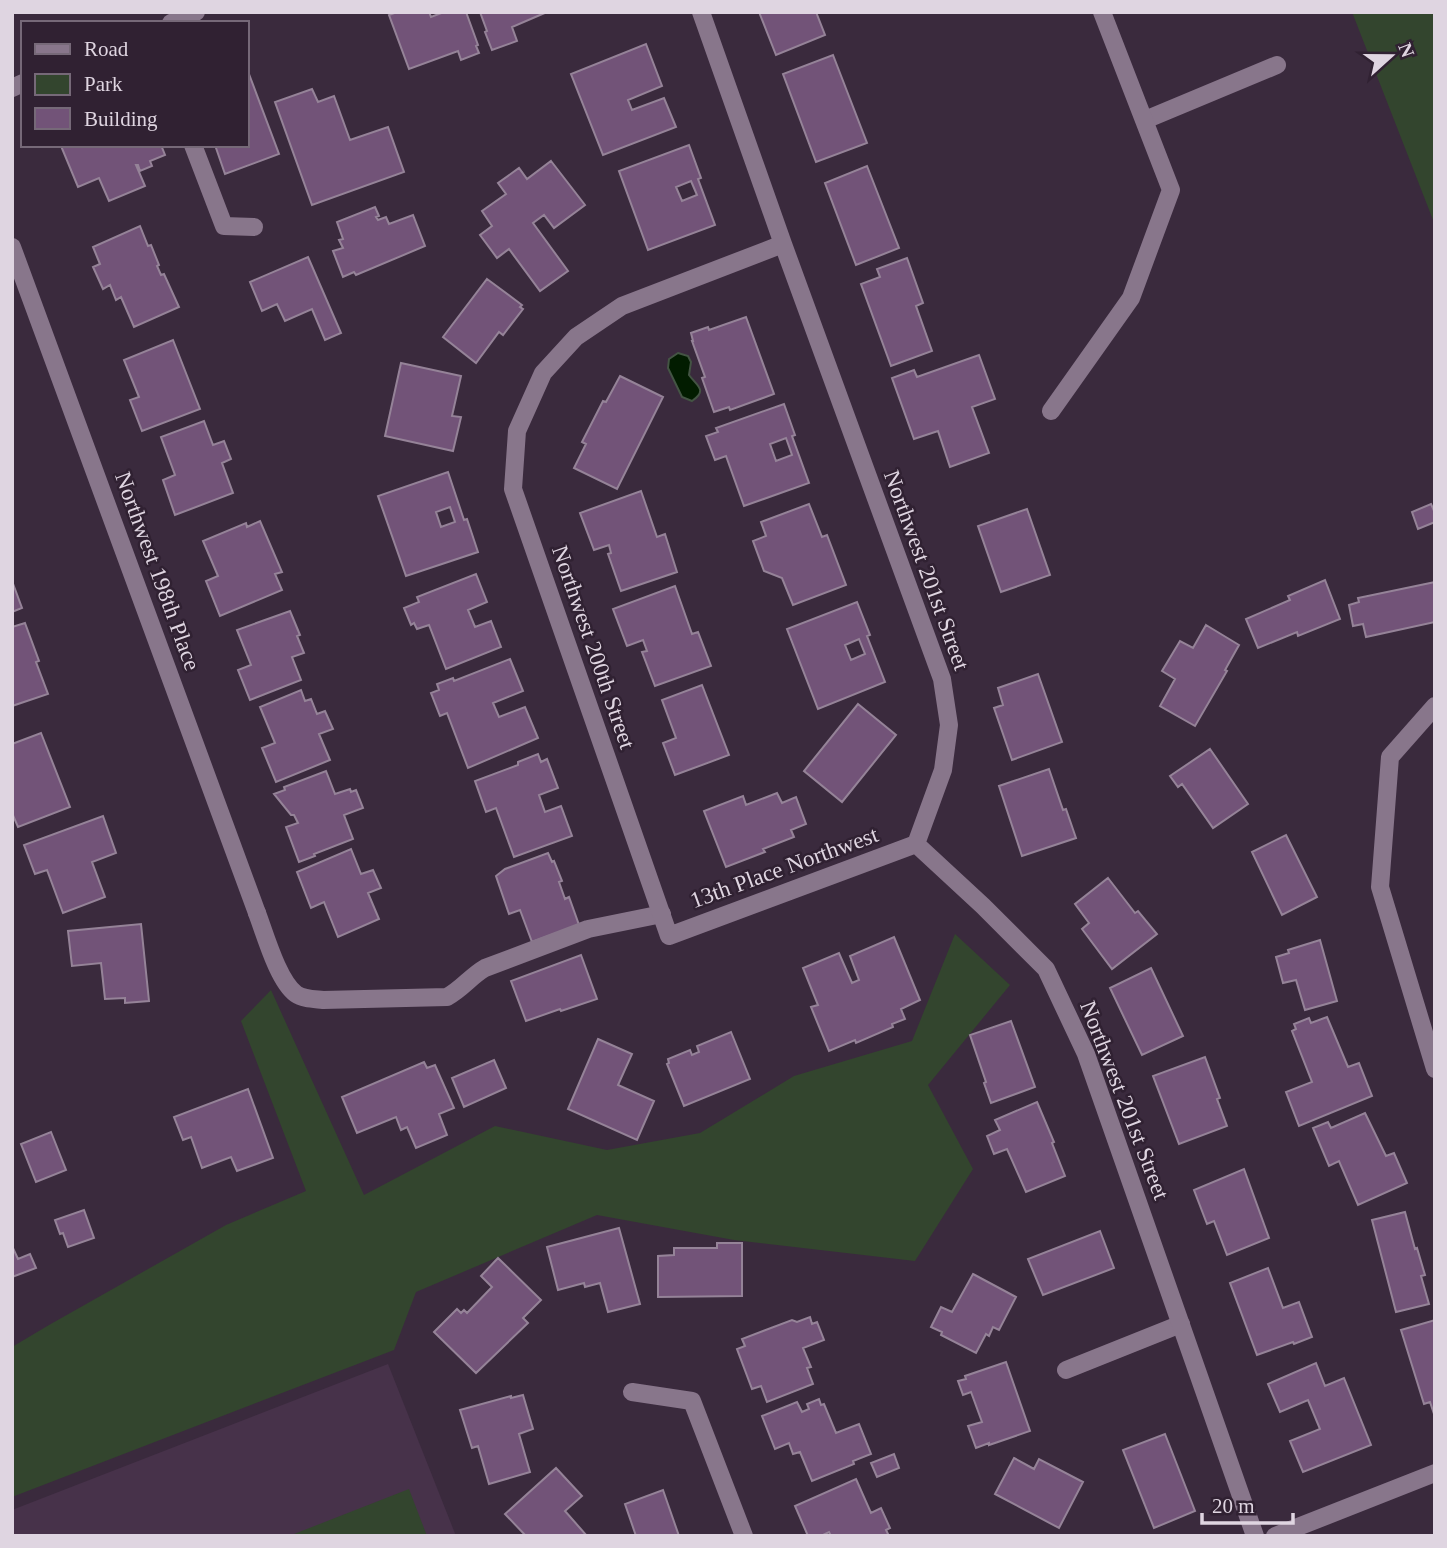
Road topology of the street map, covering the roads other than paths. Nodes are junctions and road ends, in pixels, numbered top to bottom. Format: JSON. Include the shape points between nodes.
{"nodes":[{"id":1,"x":196,"y":12,"type":"edge"},
{"id":2,"x":701,"y":12,"type":"edge"},
{"id":3,"x":1102,"y":12,"type":"edge"},
{"id":4,"x":176,"y":21,"type":"edge"},
{"id":5,"x":1277,"y":65,"type":"dead end"},
{"id":6,"x":1145,"y":120,"type":"junction"},
{"id":7,"x":194,"y":147,"type":"edge"},
{"id":8,"x":254,"y":227,"type":"dead end"},
{"id":9,"x":783,"y":244,"type":"junction"},
{"id":10,"x":12,"y":247,"type":"edge"},
{"id":11,"x":1051,"y":411,"type":"dead end"},
{"id":12,"x":1435,"y":706,"type":"edge"},
{"id":13,"x":916,"y":844,"type":"junction"},
{"id":14,"x":662,"y":914,"type":"junction"},
{"id":15,"x":669,"y":936,"type":"joint"},
{"id":16,"x":1435,"y":1067,"type":"edge"},
{"id":17,"x":1181,"y":1324,"type":"junction"},
{"id":18,"x":1066,"y":1370,"type":"dead end"},
{"id":19,"x":632,"y":1392,"type":"dead end"},
{"id":20,"x":1435,"y":1473,"type":"edge"},
{"id":21,"x":744,"y":1536,"type":"edge"},
{"id":22,"x":1255,"y":1536,"type":"edge"},
{"id":23,"x":1275,"y":1536,"type":"edge"}],
"edges":[{"from":1,"to":4,"type":"street"},
{"from":2,"to":9,"type":"street","name":"Northwest 201st Street"},
{"from":3,"to":6,"type":"street"},
{"from":5,"to":6,"type":"street"},
{"from":6,"to":11,"type":"street","via":[[1171,190],[1131,298]]},
{"from":7,"to":8,"type":"street","via":[[224,226]]},
{"from":9,"to":13,"type":"street","name":"Northwest 201st Street","via":[[942,679],[949,725],[943,770]]},
{"from":9,"to":14,"type":"street","name":"Northwest 200th Street","via":[[622,306],[576,337],[543,373],[517,430],[513,489]]},
{"from":10,"to":14,"type":"street","name":"Northwest 198th Place","via":[[285,983],[307,999],[447,997],[485,968],[587,929]]},
{"from":12,"to":16,"type":"street","via":[[1390,757],[1380,887]]},
{"from":13,"to":15,"type":"street","name":"13th Place Northwest"},
{"from":13,"to":17,"type":"street","name":"Northwest 201st Street","via":[[1046,969],[1086,1054]]},
{"from":14,"to":15,"type":"street","name":"Northwest 200th Street"},
{"from":17,"to":18,"type":"street"},
{"from":17,"to":22,"type":"street","name":"Northwest 201st Street"},
{"from":19,"to":21,"type":"street","via":[[692,1401]]},
{"from":20,"to":23,"type":"street"}]}
